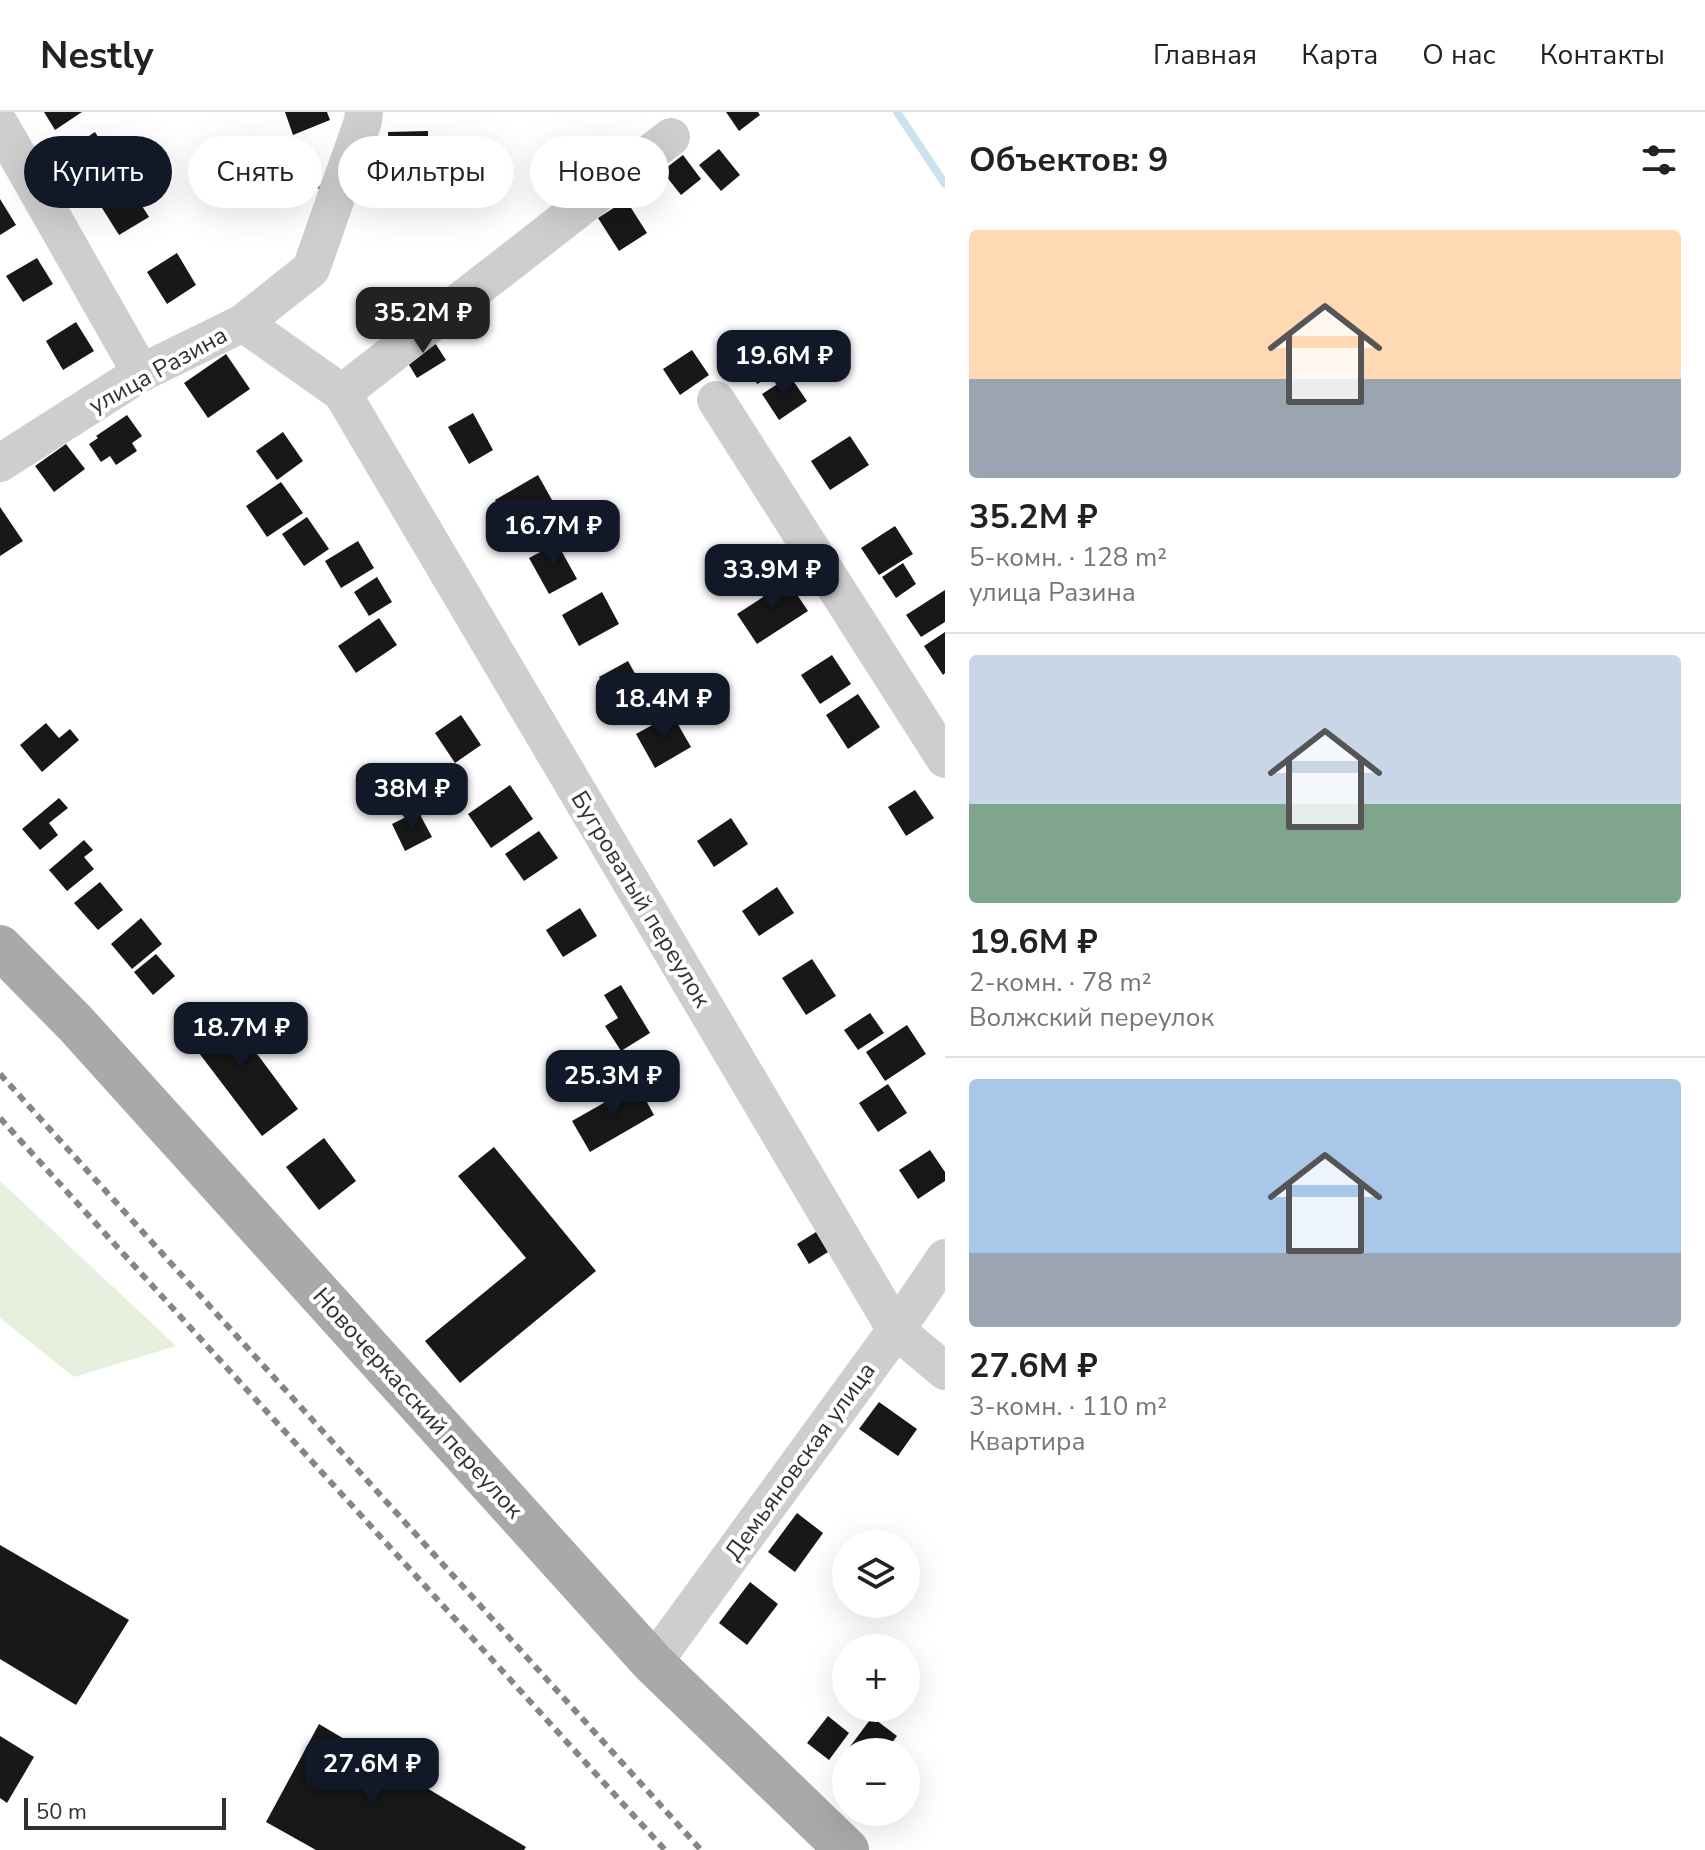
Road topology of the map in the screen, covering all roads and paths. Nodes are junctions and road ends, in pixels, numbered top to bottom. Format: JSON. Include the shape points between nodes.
{"nodes":[{"id":1,"x":364,"y":112,"type":"edge"},
{"id":2,"x":0,"y":125,"type":"edge"},
{"id":3,"x":671,"y":137,"type":"dead end"},
{"id":4,"x":243,"y":323,"type":"junction"},
{"id":5,"x":141,"y":373,"type":"junction"},
{"id":6,"x":342,"y":393,"type":"junction"},
{"id":7,"x":716,"y":400,"type":"dead end"},
{"id":8,"x":0,"y":463,"type":"edge"},
{"id":9,"x":945,"y":759,"type":"edge"},
{"id":10,"x":0,"y":947,"type":"edge"},
{"id":11,"x":945,"y":1258,"type":"edge"},
{"id":12,"x":896,"y":1330,"type":"junction"},
{"id":13,"x":945,"y":1371,"type":"edge"},
{"id":14,"x":653,"y":1663,"type":"junction"},
{"id":15,"x":847,"y":1850,"type":"edge"}],
"edges":[{"from":1,"to":4,"type":"street","name":"улица Разина","via":[[311,269]]},
{"from":2,"to":5,"type":"street"},
{"from":3,"to":6,"type":"street"},
{"from":4,"to":5,"type":"street","name":"улица Разина"},
{"from":4,"to":6,"type":"street","name":"Бугроватый переулок"},
{"from":5,"to":8,"type":"street","name":"улица Разина"},
{"from":6,"to":12,"type":"street","name":"Бугроватый переулок"},
{"from":7,"to":9,"type":"street"},
{"from":10,"to":14,"type":"main road","name":"Новочеркасский переулок","via":[[76,1024]]},
{"from":11,"to":12,"type":"street","name":"Демьяновская улица"},
{"from":12,"to":13,"type":"street","name":"Бугроватый переулок"},
{"from":12,"to":14,"type":"street","name":"Демьяновская улица"},
{"from":14,"to":15,"type":"main road","name":"Новочеркасский переулок"}]}
